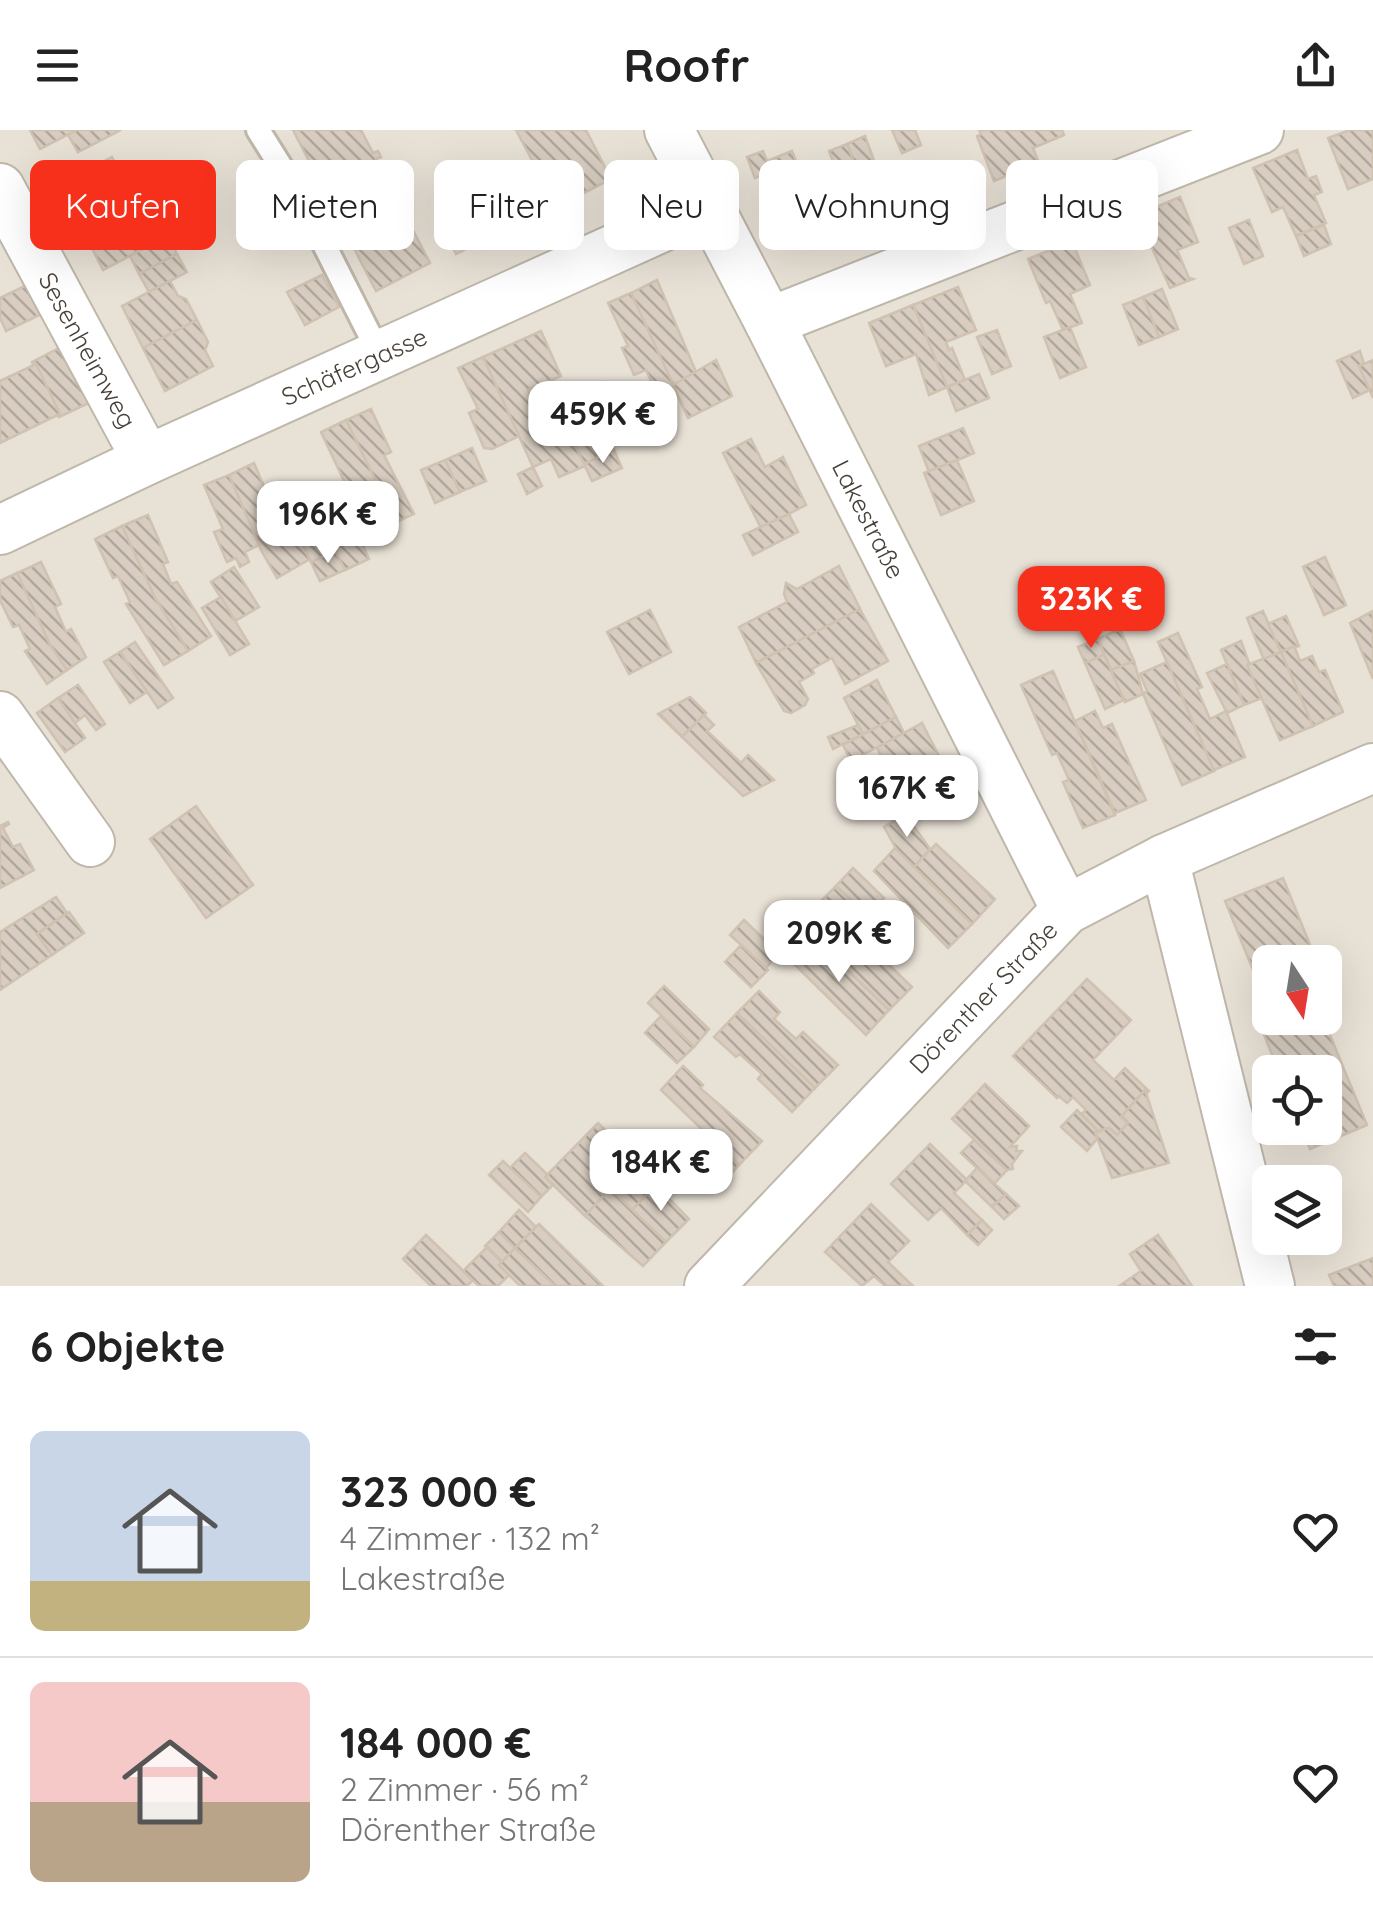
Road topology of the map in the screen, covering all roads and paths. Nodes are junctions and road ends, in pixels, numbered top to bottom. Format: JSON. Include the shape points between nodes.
{"nodes":[{"id":1,"x":258,"y":130,"type":"edge"},
{"id":2,"x":668,"y":130,"type":"edge"},
{"id":3,"x":1259,"y":130,"type":"edge"},
{"id":4,"x":684,"y":160,"type":"edge"},
{"id":5,"x":0,"y":188,"type":"edge"},
{"id":6,"x":611,"y":250,"type":"edge"},
{"id":7,"x":732,"y":250,"type":"edge"},
{"id":8,"x":769,"y":322,"type":"junction"},
{"id":9,"x":380,"y":354,"type":"junction"},
{"id":10,"x":148,"y":460,"type":"junction"},
{"id":11,"x":0,"y":530,"type":"edge"},
{"id":12,"x":0,"y":716,"type":"edge"},
{"id":13,"x":1373,"y":768,"type":"edge"},
{"id":14,"x":90,"y":842,"type":"dead end"},
{"id":15,"x":1164,"y":858,"type":"junction"},
{"id":16,"x":1066,"y":910,"type":"junction"},
{"id":17,"x":709,"y":1286,"type":"edge"},
{"id":18,"x":1270,"y":1286,"type":"edge"}],
"edges":[{"from":1,"to":9,"type":"lane"},
{"from":2,"to":4,"type":"street","name":"Lakestraße"},
{"from":3,"to":8,"type":"street"},
{"from":5,"to":10,"type":"street","name":"Sesenheimweg"},
{"from":6,"to":9,"type":"street","name":"Schäfergasse"},
{"from":7,"to":8,"type":"street","name":"Lakestraße"},
{"from":8,"to":16,"type":"street","name":"Lakestraße"},
{"from":9,"to":10,"type":"street","name":"Schäfergasse"},
{"from":10,"to":11,"type":"street","name":"Schäfergasse"},
{"from":12,"to":14,"type":"street"},
{"from":13,"to":15,"type":"street","name":"Dörenther Straße"},
{"from":15,"to":16,"type":"street","name":"Dörenther Straße"},
{"from":15,"to":18,"type":"street"},
{"from":16,"to":17,"type":"street","name":"Dörenther Straße"}]}
